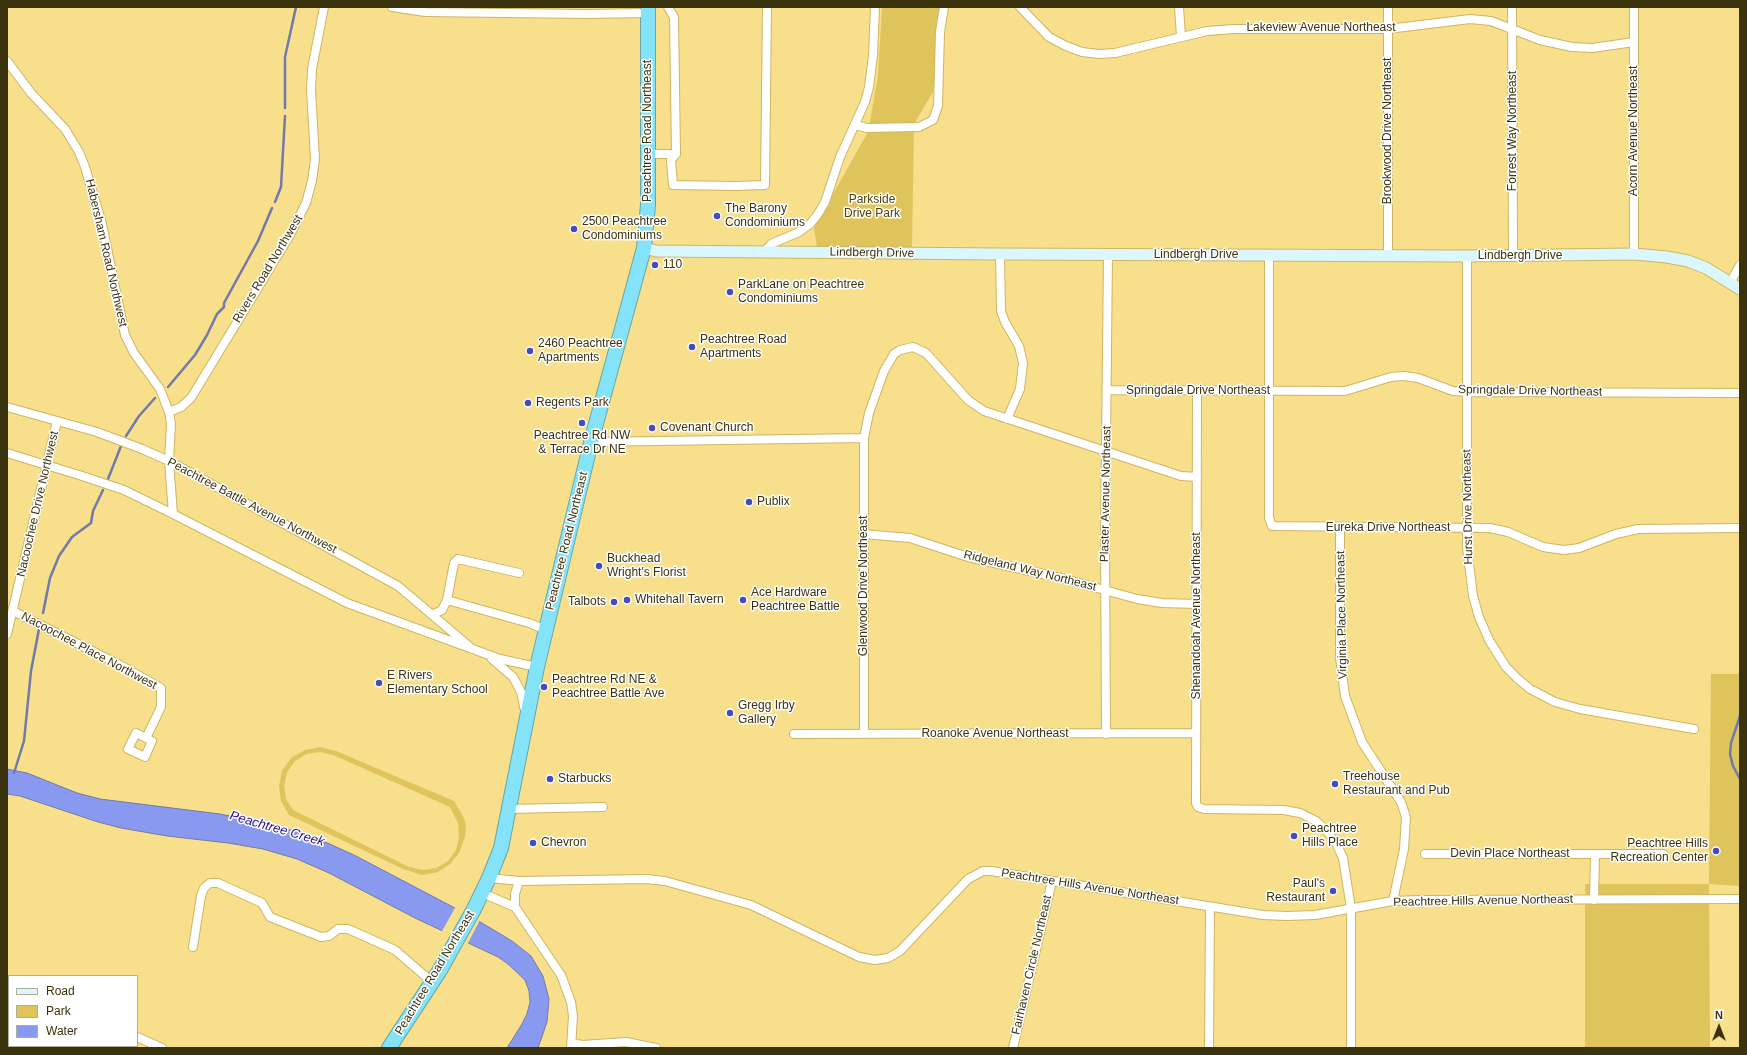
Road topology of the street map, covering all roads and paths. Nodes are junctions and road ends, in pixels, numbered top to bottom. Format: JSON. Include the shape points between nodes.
{"nodes":[{"id":1,"x":324,"y":7,"type":"edge"},
{"id":2,"x":392,"y":7,"type":"edge"},
{"id":3,"x":668,"y":7,"type":"edge"},
{"id":4,"x":767,"y":7,"type":"edge"},
{"id":5,"x":875,"y":7,"type":"edge"},
{"id":6,"x":944,"y":7,"type":"edge"},
{"id":7,"x":1020,"y":7,"type":"edge"},
{"id":8,"x":1180,"y":7,"type":"edge"},
{"id":9,"x":1388,"y":7,"type":"edge"},
{"id":10,"x":1512,"y":7,"type":"edge"},
{"id":11,"x":1634,"y":7,"type":"edge"},
{"id":12,"x":648,"y":10,"type":"edge"},
{"id":13,"x":586,"y":11,"type":"edge"},
{"id":14,"x":1388,"y":29,"type":"junction"},
{"id":15,"x":1512,"y":29,"type":"junction"},
{"id":16,"x":1181,"y":36,"type":"junction"},
{"id":17,"x":1634,"y":42,"type":"junction"},
{"id":18,"x":7,"y":61,"type":"edge"},
{"id":19,"x":855,"y":125,"type":"junction"},
{"id":20,"x":649,"y":154,"type":"junction"},
{"id":21,"x":676,"y":154,"type":"junction"},
{"id":22,"x":644,"y":248,"type":"junction"},
{"id":23,"x":765,"y":251,"type":"junction"},
{"id":24,"x":1000,"y":254,"type":"junction"},
{"id":25,"x":1634,"y":254,"type":"junction"},
{"id":26,"x":1108,"y":255,"type":"junction"},
{"id":27,"x":1269,"y":255,"type":"junction"},
{"id":28,"x":1388,"y":256,"type":"junction"},
{"id":29,"x":1467,"y":256,"type":"junction"},
{"id":30,"x":1513,"y":256,"type":"junction"},
{"id":31,"x":1740,"y":265,"type":"edge"},
{"id":32,"x":1730,"y":283,"type":"junction"},
{"id":33,"x":1740,"y":289,"type":"edge"},
{"id":34,"x":1108,"y":390,"type":"junction"},
{"id":35,"x":1197,"y":391,"type":"junction"},
{"id":36,"x":1269,"y":391,"type":"junction"},
{"id":37,"x":1466,"y":392,"type":"junction"},
{"id":38,"x":1740,"y":393,"type":"edge"},
{"id":39,"x":7,"y":407,"type":"edge"},
{"id":40,"x":169,"y":412,"type":"junction"},
{"id":41,"x":1007,"y":418,"type":"junction"},
{"id":42,"x":57,"y":421,"type":"junction"},
{"id":43,"x":864,"y":438,"type":"junction"},
{"id":44,"x":591,"y":442,"type":"junction"},
{"id":45,"x":1107,"y":452,"type":"junction"},
{"id":46,"x":7,"y":453,"type":"edge"},
{"id":47,"x":169,"y":461,"type":"junction"},
{"id":48,"x":47,"y":465,"type":"junction"},
{"id":49,"x":1197,"y":478,"type":"junction"},
{"id":50,"x":173,"y":514,"type":"junction"},
{"id":51,"x":1340,"y":528,"type":"junction"},
{"id":52,"x":1466,"y":528,"type":"junction"},
{"id":53,"x":1740,"y":528,"type":"edge"},
{"id":54,"x":863,"y":534,"type":"junction"},
{"id":55,"x":519,"y":573,"type":"dead end"},
{"id":56,"x":1106,"y":591,"type":"junction"},
{"id":57,"x":447,"y":600,"type":"junction"},
{"id":58,"x":1197,"y":604,"type":"junction"},
{"id":59,"x":13,"y":611,"type":"junction"},
{"id":60,"x":434,"y":614,"type":"junction"},
{"id":61,"x":546,"y":630,"type":"junction"},
{"id":62,"x":7,"y":634,"type":"edge"},
{"id":63,"x":474,"y":650,"type":"junction"},
{"id":64,"x":485,"y":654,"type":"junction"},
{"id":65,"x":537,"y":667,"type":"junction"},
{"id":66,"x":526,"y":719,"type":"junction"},
{"id":67,"x":1694,"y":728,"type":"dead end"},
{"id":68,"x":1196,"y":733,"type":"junction"},
{"id":69,"x":794,"y":734,"type":"dead end"},
{"id":70,"x":864,"y":734,"type":"junction"},
{"id":71,"x":1106,"y":734,"type":"junction"},
{"id":72,"x":146,"y":738,"type":"dead end"},
{"id":73,"x":603,"y":807,"type":"dead end"},
{"id":74,"x":508,"y":809,"type":"junction"},
{"id":75,"x":1425,"y":854,"type":"dead end"},
{"id":76,"x":1595,"y":854,"type":"junction"},
{"id":77,"x":1663,"y":854,"type":"dead end"},
{"id":78,"x":489,"y":878,"type":"junction"},
{"id":79,"x":519,"y":881,"type":"junction"},
{"id":80,"x":1052,"y":881,"type":"junction"},
{"id":81,"x":482,"y":893,"type":"junction"},
{"id":82,"x":1740,"y":899,"type":"edge"},
{"id":83,"x":1594,"y":900,"type":"junction"},
{"id":84,"x":1393,"y":901,"type":"junction"},
{"id":85,"x":515,"y":907,"type":"junction"},
{"id":86,"x":1210,"y":907,"type":"junction"},
{"id":87,"x":1351,"y":908,"type":"junction"},
{"id":88,"x":193,"y":947,"type":"dead end"},
{"id":89,"x":436,"y":976,"type":"junction"},
{"id":90,"x":138,"y":1037,"type":"edge"},
{"id":91,"x":572,"y":1046,"type":"edge"},
{"id":92,"x":162,"y":1048,"type":"edge"},
{"id":93,"x":389,"y":1048,"type":"edge"},
{"id":94,"x":656,"y":1048,"type":"edge"},
{"id":95,"x":1013,"y":1048,"type":"edge"},
{"id":96,"x":1208,"y":1048,"type":"edge"},
{"id":97,"x":1351,"y":1048,"type":"edge"}],
"edges":[{"from":1,"to":40,"type":"street","name":"Rivers Road Northwest","via":[[312,69],[315,158],[306,203],[290,235],[191,398],[181,407]]},
{"from":2,"to":13,"type":"street","via":[[425,12]]},
{"from":3,"to":21,"type":"street","via":[[674,17]]},
{"from":4,"to":21,"type":"street","via":[[764,185],[673,185],[671,160]]},
{"from":5,"to":19,"type":"street","via":[[870,79],[865,102]]},
{"from":6,"to":19,"type":"street","via":[[940,32],[938,106],[932,120],[919,126],[867,128]]},
{"from":7,"to":16,"type":"street","name":"Lakeview Avenue Northeast","via":[[1050,37],[1082,52],[1115,53]]},
{"from":8,"to":16,"type":"street"},
{"from":9,"to":14,"type":"street","name":"Brookwood Drive Northeast"},
{"from":10,"to":15,"type":"street","name":"Forrest Way Northeast"},
{"from":11,"to":17,"type":"street","name":"Acorn Avenue Northeast"},
{"from":12,"to":13,"type":"street"},
{"from":12,"to":20,"type":"highway","name":"Peachtree Road Northeast"},
{"from":14,"to":15,"type":"street","name":"Lakeview Avenue Northeast","via":[[1470,19],[1491,21]]},
{"from":14,"to":16,"type":"street","name":"Lakeview Avenue Northeast","via":[[1234,29]]},
{"from":14,"to":28,"type":"street","name":"Brookwood Drive Northeast"},
{"from":15,"to":17,"type":"street","name":"Lakeview Avenue Northeast","via":[[1540,40],[1572,47],[1592,48]]},
{"from":15,"to":30,"type":"street","name":"Forrest Way Northeast"},
{"from":17,"to":25,"type":"street","name":"Acorn Avenue Northeast"},
{"from":18,"to":40,"type":"street","name":"Habersham Road Northwest","via":[[30,93],[61,124],[79,152],[102,224],[126,335],[134,353],[160,389]]},
{"from":19,"to":23,"type":"street","via":[[818,214],[799,232],[772,243]]},
{"from":20,"to":21,"type":"street"},
{"from":20,"to":22,"type":"highway","name":"Peachtree Road Northeast","via":[[648,219]]},
{"from":22,"to":23,"type":"main road","name":"Lindbergh Drive","via":[[656,251]]},
{"from":22,"to":44,"type":"highway","name":"Peachtree Road Northeast"},
{"from":23,"to":24,"type":"main road","name":"Lindbergh Drive"},
{"from":24,"to":26,"type":"main road","name":"Lindbergh Drive"},
{"from":24,"to":41,"type":"street","via":[[1001,311],[1019,346],[1023,363],[1020,389]]},
{"from":25,"to":30,"type":"main road","name":"Lindbergh Drive"},
{"from":25,"to":32,"type":"main road","name":"Lindbergh Drive","via":[[1688,261],[1706,268]]},
{"from":26,"to":27,"type":"main road","name":"Lindbergh Drive"},
{"from":26,"to":34,"type":"street","name":"Plaster Avenue Northeast"},
{"from":27,"to":28,"type":"main road","name":"Lindbergh Drive"},
{"from":27,"to":36,"type":"street"},
{"from":28,"to":29,"type":"main road","name":"Lindbergh Drive"},
{"from":29,"to":30,"type":"main road","name":"Lindbergh Drive"},
{"from":29,"to":37,"type":"street","name":"Hurst Drive Northeast"},
{"from":31,"to":32,"type":"street"},
{"from":32,"to":33,"type":"main road","name":"Lindbergh Drive"},
{"from":34,"to":35,"type":"street","name":"Springdale Drive Northeast"},
{"from":34,"to":45,"type":"street","name":"Plaster Avenue Northeast"},
{"from":35,"to":36,"type":"street","name":"Springdale Drive Northeast"},
{"from":35,"to":49,"type":"street","name":"Shenandoah Avenue Northeast"},
{"from":36,"to":37,"type":"street","name":"Springdale Drive Northeast","via":[[1345,391],[1404,376],[1418,378],[1453,391]]},
{"from":36,"to":51,"type":"street","name":"Eureka Drive Northeast","via":[[1268,518],[1272,526]]},
{"from":37,"to":38,"type":"street","name":"Springdale Drive Northeast"},
{"from":37,"to":52,"type":"street","name":"Hurst Drive Northeast"},
{"from":39,"to":42,"type":"street","name":"Peachtree Battle Avenue Northwest"},
{"from":40,"to":47,"type":"street"},
{"from":41,"to":43,"type":"street","name":"Glenwood Drive Northeast","via":[[975,406],[926,353],[918,348],[907,348],[894,354],[884,371],[869,413]]},
{"from":41,"to":45,"type":"street","name":"Glenwood Drive Northeast"},
{"from":42,"to":47,"type":"street","name":"Peachtree Battle Avenue Northwest","via":[[123,441]]},
{"from":42,"to":48,"type":"street","name":"Nacoochee Drive Northwest"},
{"from":43,"to":44,"type":"street"},
{"from":43,"to":54,"type":"street","name":"Glenwood Drive Northeast"},
{"from":44,"to":61,"type":"highway","name":"Peachtree Road Northeast"},
{"from":45,"to":49,"type":"street","name":"Glenwood Drive Northeast","via":[[1181,476]]},
{"from":45,"to":56,"type":"street","name":"Plaster Avenue Northeast"},
{"from":46,"to":48,"type":"street","name":"Peachtree Battle Avenue Northwest"},
{"from":47,"to":50,"type":"street"},
{"from":47,"to":60,"type":"street","name":"Peachtree Battle Avenue Northwest","via":[[398,586]]},
{"from":48,"to":50,"type":"street","name":"Peachtree Battle Avenue Northwest","via":[[124,490]]},
{"from":48,"to":59,"type":"street","name":"Nacoochee Drive Northwest"},
{"from":49,"to":58,"type":"street","name":"Shenandoah Avenue Northeast"},
{"from":50,"to":63,"type":"street","name":"Peachtree Battle Avenue Northwest","via":[[342,600]]},
{"from":51,"to":52,"type":"street","name":"Eureka Drive Northeast"},
{"from":51,"to":84,"type":"street","name":"Virginia Place Northeast","via":[[1340,657],[1345,696],[1362,742],[1401,802],[1406,817],[1404,849]]},
{"from":52,"to":53,"type":"street","name":"Eureka Drive Northeast","via":[[1500,530],[1543,546],[1564,550],[1579,548],[1638,529]]},
{"from":52,"to":67,"type":"street","name":"Hurst Drive Northeast","via":[[1469,567],[1479,617],[1496,653],[1518,679],[1541,695],[1567,706]]},
{"from":54,"to":56,"type":"street","name":"Ridgeland Way Northeast","via":[[910,538],[968,557]]},
{"from":54,"to":70,"type":"street","name":"Glenwood Drive Northeast"},
{"from":55,"to":57,"type":"street","via":[[458,559],[454,563]]},
{"from":56,"to":58,"type":"street","name":"Ridgeland Way Northeast","via":[[1150,602]]},
{"from":56,"to":71,"type":"street","name":"Plaster Avenue Northeast"},
{"from":57,"to":60,"type":"street","via":[[442,610]]},
{"from":57,"to":61,"type":"street"},
{"from":58,"to":68,"type":"street","name":"Shenandoah Avenue Northeast"},
{"from":59,"to":62,"type":"street","name":"Nacoochee Drive Northwest"},
{"from":59,"to":72,"type":"street","name":"Nacoochee Place Northwest","via":[[161,688],[161,707]]},
{"from":60,"to":63,"type":"street","name":"Peachtree Battle Avenue Northwest"},
{"from":61,"to":65,"type":"highway","name":"Peachtree Road Northeast"},
{"from":63,"to":64,"type":"street","name":"Peachtree Battle Avenue Northwest"},
{"from":64,"to":65,"type":"street","name":"Peachtree Battle Avenue Northwest"},
{"from":64,"to":66,"type":"street","name":"Peachtree Battle Avenue Northwest","via":[[513,677],[521,692]]},
{"from":65,"to":66,"type":"highway","name":"Peachtree Road Northeast"},
{"from":66,"to":74,"type":"highway","name":"Peachtree Road Northeast"},
{"from":68,"to":71,"type":"street","name":"Roanoke Avenue Northeast"},
{"from":68,"to":87,"type":"street","name":"Shenandoah Avenue Northeast","via":[[1198,807],[1284,810],[1300,813],[1316,822],[1328,832],[1343,858]]},
{"from":69,"to":70,"type":"street","name":"Roanoke Avenue Northeast"},
{"from":70,"to":71,"type":"street","name":"Roanoke Avenue Northeast"},
{"from":73,"to":74,"type":"street"},
{"from":74,"to":78,"type":"highway","name":"Peachtree Road Northeast","via":[[501,848]]},
{"from":75,"to":76,"type":"street","name":"Devin Place Northeast"},
{"from":76,"to":77,"type":"street","name":"Devin Place Northeast"},
{"from":76,"to":83,"type":"street"},
{"from":78,"to":79,"type":"street","name":"Peachtree Hills Avenue Northeast"},
{"from":78,"to":81,"type":"highway","name":"Peachtree Road Northeast"},
{"from":79,"to":80,"type":"street","name":"Peachtree Hills Avenue Northeast","via":[[665,881],[750,905],[859,957],[875,960],[888,958],[900,951],[976,873],[991,871]]},
{"from":79,"to":85,"type":"street"},
{"from":80,"to":86,"type":"street","name":"Peachtree Hills Avenue Northeast"},
{"from":80,"to":95,"type":"street","name":"Fairhaven Circle Northeast"},
{"from":81,"to":85,"type":"street"},
{"from":81,"to":89,"type":"highway","name":"Peachtree Road Northeast"},
{"from":82,"to":83,"type":"street","name":"Peachtree Hills Avenue Northeast"},
{"from":83,"to":84,"type":"street","name":"Peachtree Hills Avenue Northeast"},
{"from":84,"to":87,"type":"street","name":"Peachtree Hills Avenue Northeast"},
{"from":85,"to":91,"type":"street","via":[[549,955],[567,988],[574,1016]]},
{"from":86,"to":87,"type":"street","name":"Peachtree Hills Avenue Northeast","via":[[1287,916],[1315,915]]},
{"from":86,"to":96,"type":"street"},
{"from":87,"to":97,"type":"street"},
{"from":88,"to":89,"type":"street","via":[[204,888],[210,883],[218,883],[262,903],[270,917],[321,937],[329,936],[338,929],[348,928],[395,950]]},
{"from":89,"to":93,"type":"highway","name":"Peachtree Road Northeast"},
{"from":90,"to":92,"type":"street"},
{"from":91,"to":94,"type":"street","via":[[626,1042]]}]}
